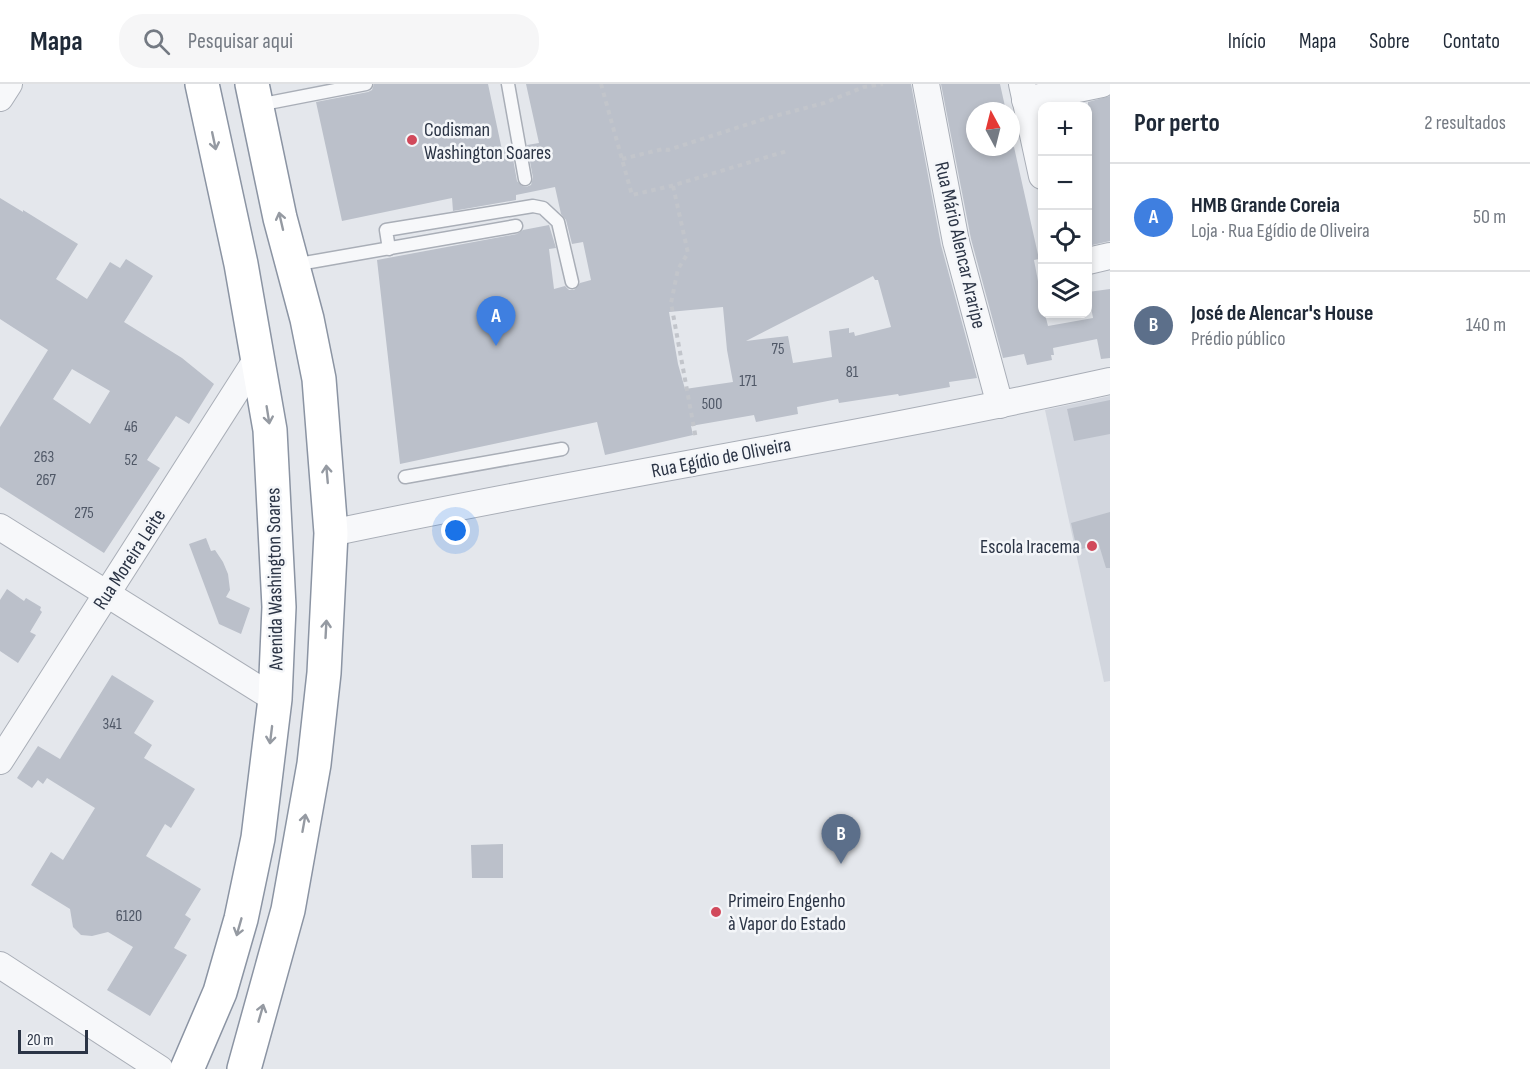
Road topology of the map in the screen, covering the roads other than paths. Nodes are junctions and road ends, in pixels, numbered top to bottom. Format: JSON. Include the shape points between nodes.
{"nodes":[{"id":1,"x":9,"y":84,"type":"edge"},
{"id":2,"x":202,"y":84,"type":"edge"},
{"id":3,"x":366,"y":84,"type":"edge"},
{"id":4,"x":508,"y":84,"type":"edge"},
{"id":5,"x":926,"y":84,"type":"edge"},
{"id":6,"x":1102,"y":84,"type":"edge"},
{"id":7,"x":1023,"y":92,"type":"edge"},
{"id":8,"x":255,"y":95,"type":"edge"},
{"id":9,"x":0,"y":98,"type":"edge"},
{"id":10,"x":1038,"y":158,"type":"edge"},
{"id":11,"x":525,"y":179,"type":"dead end"},
{"id":12,"x":516,"y":226,"type":"dead end"},
{"id":13,"x":389,"y":249,"type":"junction"},
{"id":14,"x":1110,"y":256,"type":"edge"},
{"id":15,"x":1092,"y":260,"type":"edge"},
{"id":16,"x":292,"y":265,"type":"junction"},
{"id":17,"x":572,"y":282,"type":"dead end"},
{"id":18,"x":258,"y":357,"type":"junction"},
{"id":19,"x":1110,"y":381,"type":"edge"},
{"id":20,"x":1000,"y":405,"type":"junction"},
{"id":21,"x":562,"y":449,"type":"dead end"},
{"id":22,"x":405,"y":477,"type":"dead end"},
{"id":23,"x":0,"y":527,"type":"edge"},
{"id":24,"x":331,"y":533,"type":"junction"},
{"id":25,"x":107,"y":593,"type":"junction"},
{"id":26,"x":275,"y":699,"type":"junction"},
{"id":27,"x":0,"y":761,"type":"edge"},
{"id":28,"x":0,"y":964,"type":"edge"},
{"id":29,"x":160,"y":1069,"type":"edge"},
{"id":30,"x":187,"y":1069,"type":"edge"},
{"id":31,"x":244,"y":1069,"type":"edge"}],
"edges":[{"from":1,"to":9,"type":"street"},
{"from":2,"to":18,"type":"highway","name":"Avenida Washington Soares","one_way":true},
{"from":3,"to":8,"type":"lane"},
{"from":4,"to":11,"type":"lane"},
{"from":5,"to":20,"type":"street","name":"Rua Mário Alencar Araripe","via":[[956,242]]},
{"from":6,"to":7,"type":"street"},
{"from":7,"to":10,"type":"street"},
{"from":16,"to":8,"type":"highway","one_way":true},
{"from":12,"to":13,"type":"lane"},
{"from":13,"to":16,"type":"lane"},
{"from":13,"to":17,"type":"lane","via":[[386,231],[533,206],[543,208],[558,222]]},
{"from":14,"to":15,"type":"street"},
{"from":24,"to":16,"type":"highway","one_way":true,"via":[[318,380]]},
{"from":18,"to":25,"type":"street","name":"Rua Moreira Leite"},
{"from":18,"to":26,"type":"highway","name":"Avenida Washington Soares","one_way":true,"via":[[270,429],[277,546]]},
{"from":19,"to":20,"type":"street","name":"Rua Egídio de Oliveira"},
{"from":20,"to":24,"type":"street","name":"Rua Egídio de Oliveira"},
{"from":21,"to":22,"type":"lane"},
{"from":23,"to":25,"type":"street"},
{"from":31,"to":24,"type":"highway","one_way":true,"via":[[288,910],[314,764],[324,673]]},
{"from":25,"to":26,"type":"street"},
{"from":25,"to":27,"type":"street","name":"Rua Moreira Leite"},
{"from":26,"to":30,"type":"highway","name":"Avenida Washington Soares","one_way":true,"via":[[258,838],[241,919],[220,992]]},
{"from":28,"to":29,"type":"street"}]}
